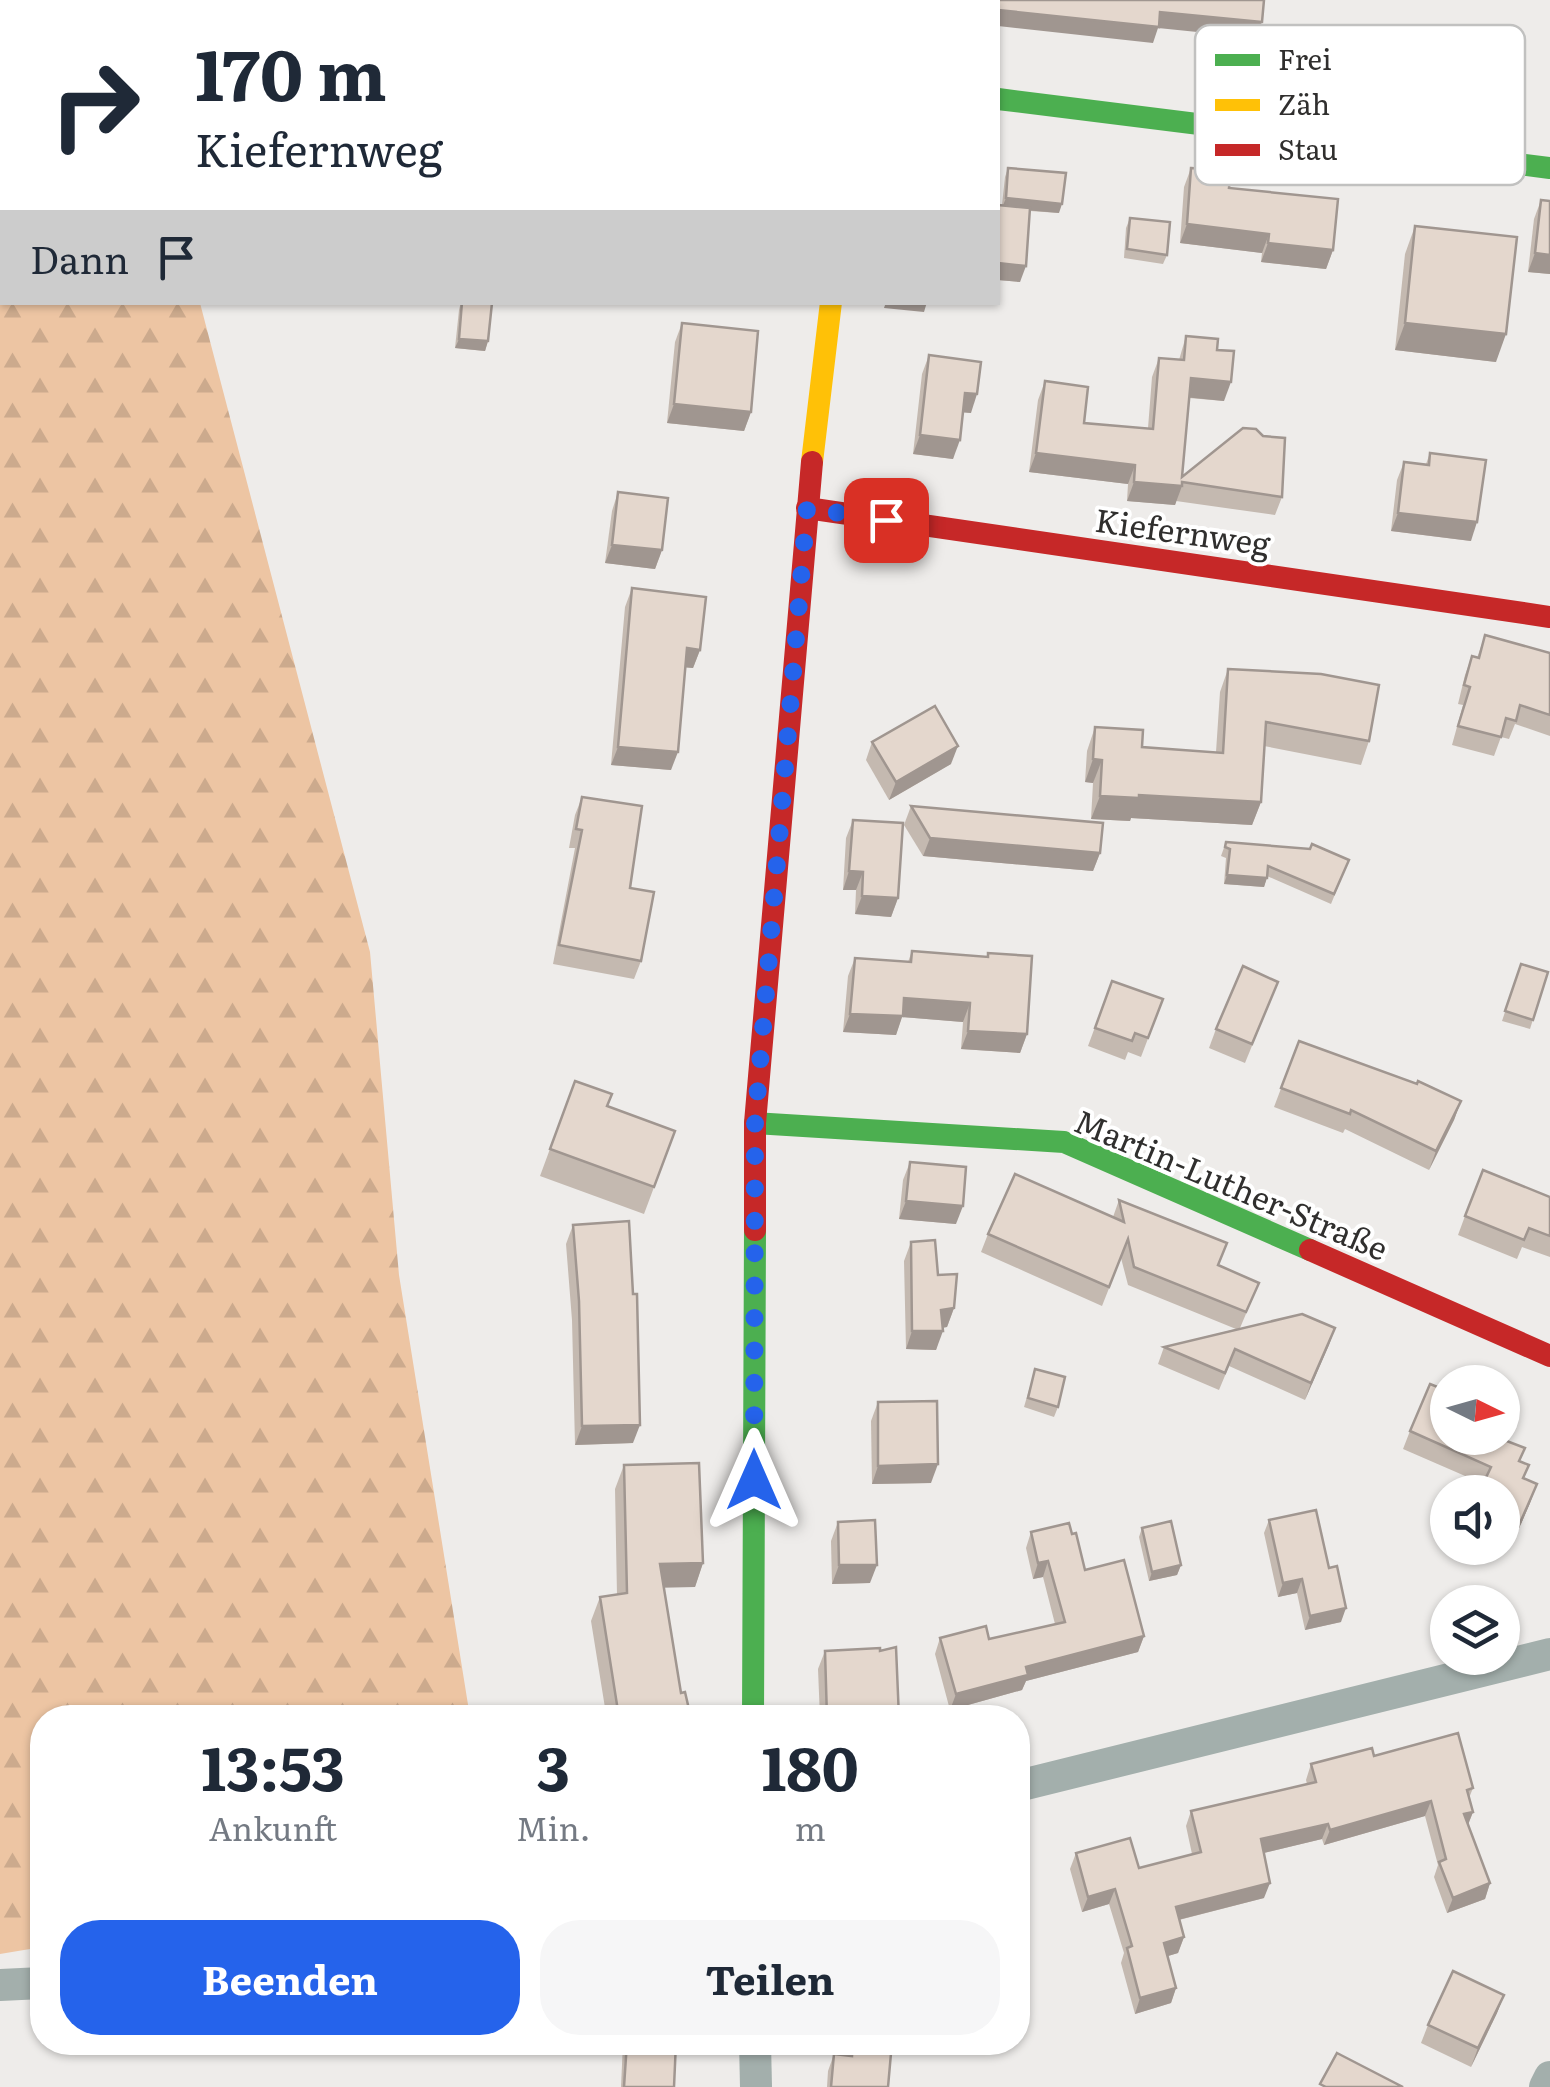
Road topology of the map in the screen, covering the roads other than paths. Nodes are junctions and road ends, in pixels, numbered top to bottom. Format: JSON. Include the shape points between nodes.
{"nodes":[{"id":1,"x":1000,"y":99,"type":"edge"},
{"id":2,"x":1195,"y":124,"type":"edge"},
{"id":3,"x":1525,"y":165,"type":"edge"},
{"id":4,"x":1550,"y":168,"type":"edge"},
{"id":5,"x":832,"y":305,"type":"edge"},
{"id":6,"x":807,"y":508,"type":"junction"},
{"id":7,"x":1550,"y":617,"type":"edge"},
{"id":8,"x":755,"y":1123,"type":"junction"},
{"id":9,"x":1550,"y":1356,"type":"edge"},
{"id":10,"x":1550,"y":1654,"type":"edge"},
{"id":11,"x":754,"y":1705,"type":"edge"},
{"id":12,"x":1030,"y":1783,"type":"edge"},
{"id":13,"x":30,"y":1984,"type":"edge"},
{"id":14,"x":0,"y":1985,"type":"edge"},
{"id":15,"x":755,"y":2055,"type":"edge"},
{"id":16,"x":1550,"y":2077,"type":"edge"},
{"id":17,"x":756,"y":2087,"type":"edge"},
{"id":18,"x":1545,"y":2087,"type":"edge"}],
"edges":[{"from":1,"to":2,"type":"street"},
{"from":3,"to":4,"type":"street"},
{"from":5,"to":6,"type":"street"},
{"from":6,"to":7,"type":"street","name":"Kiefernweg"},
{"from":6,"to":8,"type":"street"},
{"from":8,"to":9,"type":"street","name":"Martin-Luther-Straße","via":[[1064,1142]]},
{"from":8,"to":11,"type":"street"},
{"from":10,"to":12,"type":"street"},
{"from":13,"to":14,"type":"street"},
{"from":15,"to":17,"type":"street"},
{"from":16,"to":18,"type":"street"}]}
